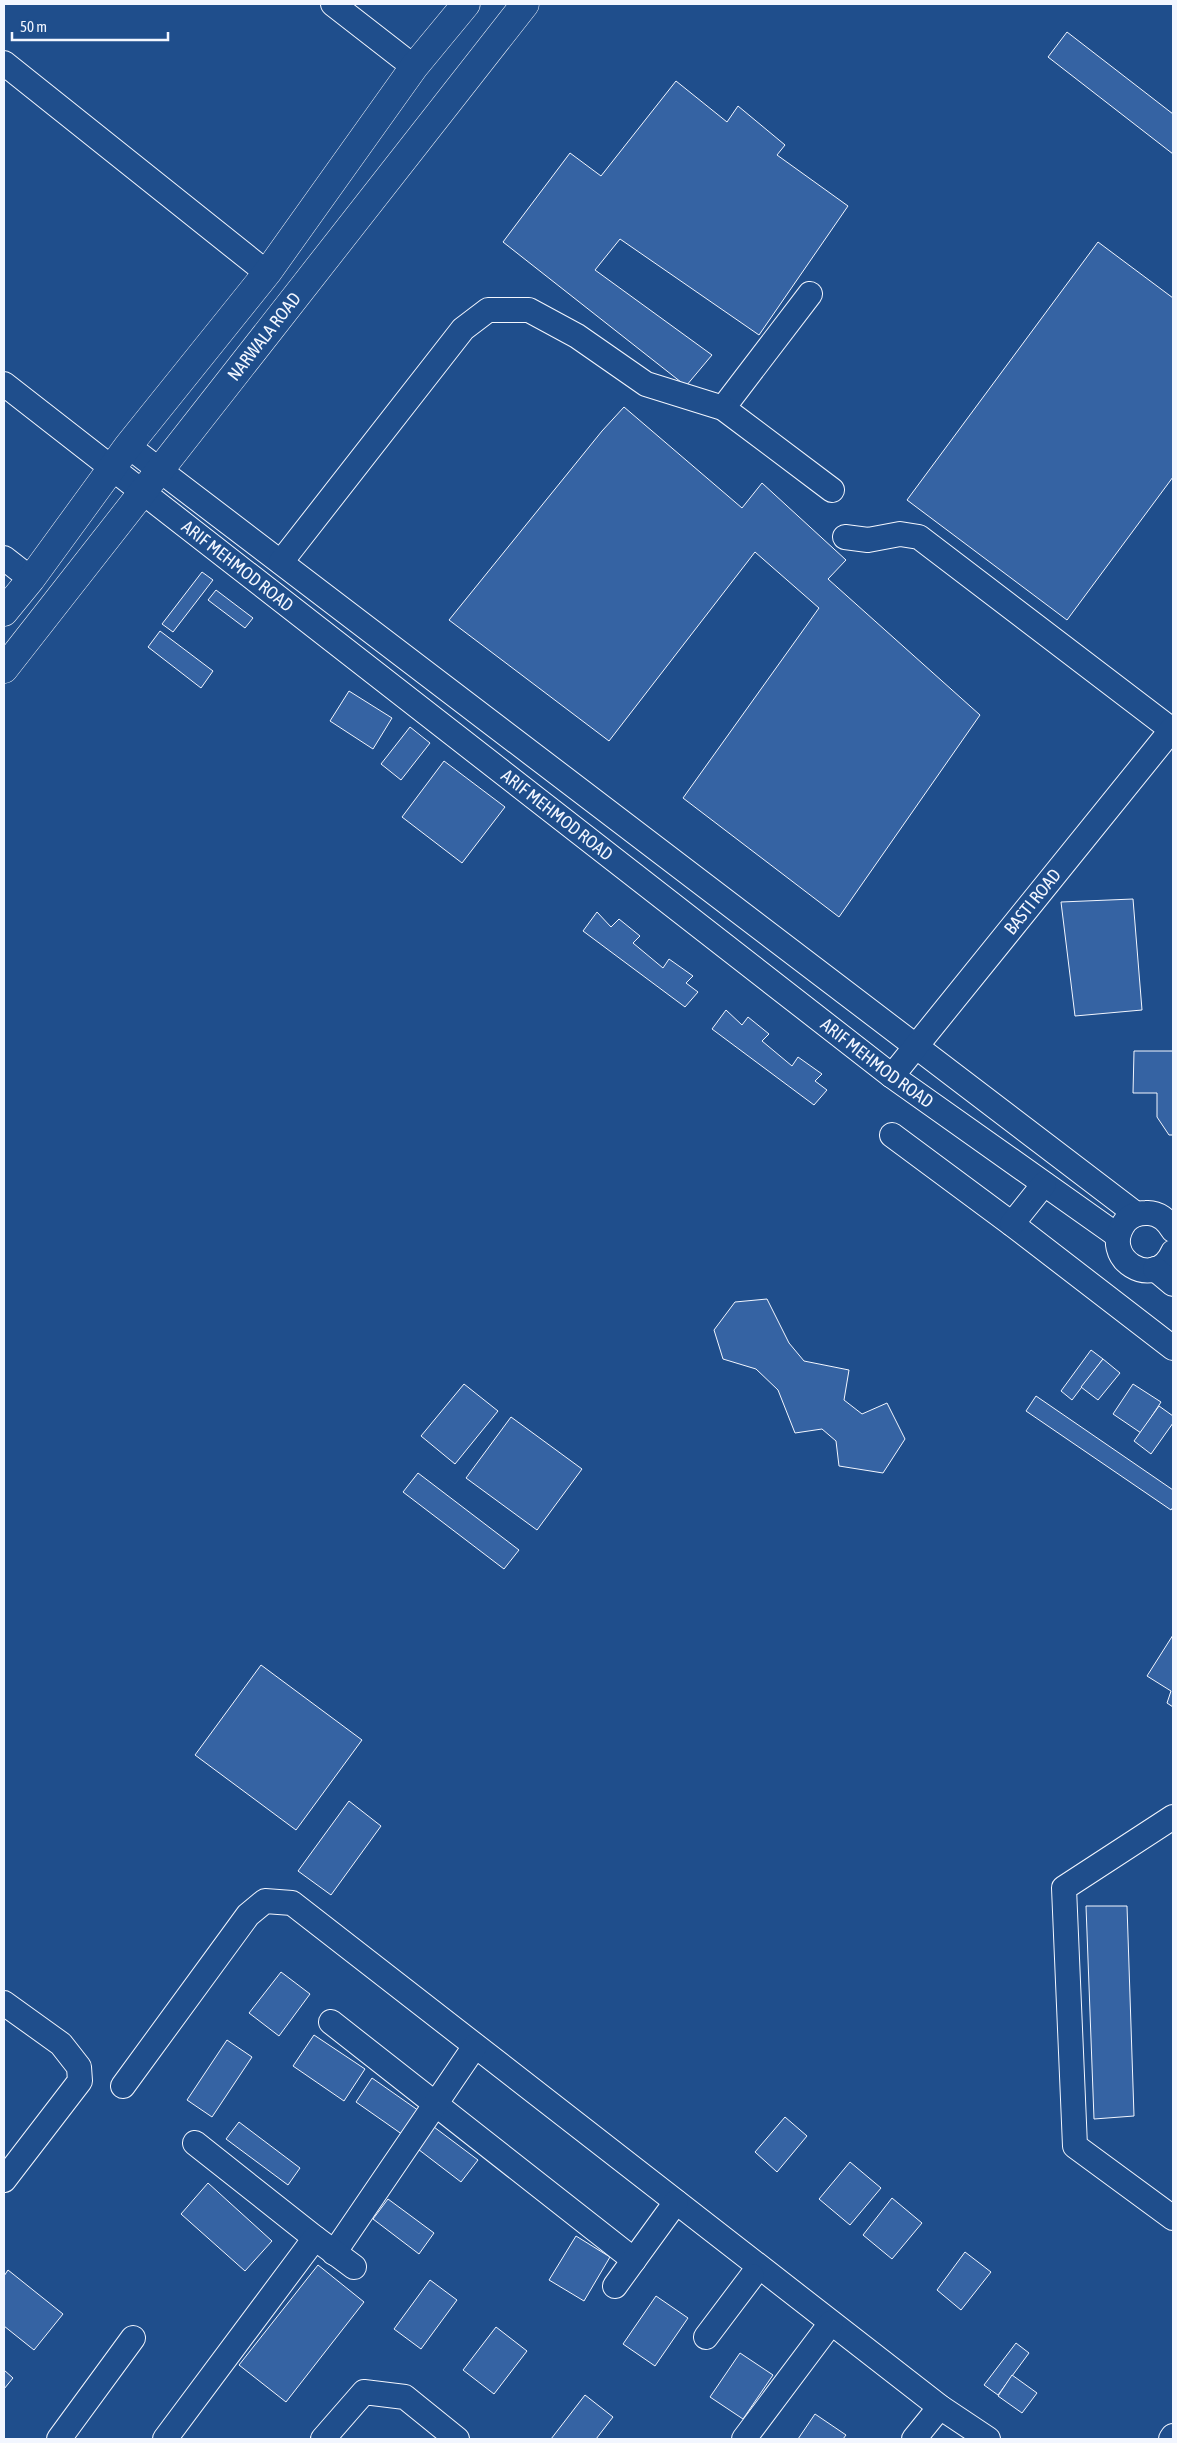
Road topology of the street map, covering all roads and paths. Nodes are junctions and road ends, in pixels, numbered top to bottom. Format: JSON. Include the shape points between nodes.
{"nodes":[{"id":1,"x":333,"y":4,"type":"edge"},
{"id":2,"x":466,"y":4,"type":"edge"},
{"id":3,"x":525,"y":4,"type":"edge"},
{"id":4,"x":4,"y":63,"type":"edge"},
{"id":5,"x":414,"y":67,"type":"junction"},
{"id":6,"x":267,"y":273,"type":"junction"},
{"id":7,"x":810,"y":294,"type":"dead end"},
{"id":8,"x":4,"y":384,"type":"edge"},
{"id":9,"x":723,"y":408,"type":"junction"},
{"id":10,"x":128,"y":446,"type":"junction"},
{"id":11,"x":113,"y":468,"type":"junction"},
{"id":12,"x":160,"y":469,"type":"junction"},
{"id":13,"x":832,"y":490,"type":"dead end"},
{"id":14,"x":143,"y":491,"type":"junction"},
{"id":15,"x":845,"y":538,"type":"dead end"},
{"id":16,"x":4,"y":558,"type":"edge"},
{"id":17,"x":281,"y":562,"type":"junction"},
{"id":18,"x":31,"y":579,"type":"junction"},
{"id":19,"x":4,"y":612,"type":"edge"},
{"id":20,"x":380,"y":638,"type":"junction"},
{"id":21,"x":361,"y":662,"type":"junction"},
{"id":22,"x":4,"y":669,"type":"edge"},
{"id":23,"x":1172,"y":729,"type":"edge"},
{"id":24,"x":651,"y":845,"type":"junction"},
{"id":25,"x":630,"y":872,"type":"junction"},
{"id":26,"x":850,"y":998,"type":"junction"},
{"id":27,"x":828,"y":1026,"type":"junction"},
{"id":28,"x":915,"y":1047,"type":"junction"},
{"id":29,"x":892,"y":1076,"type":"junction"},
{"id":30,"x":892,"y":1135,"type":"dead end"},
{"id":31,"x":1044,"y":1184,"type":"junction"},
{"id":32,"x":1136,"y":1214,"type":"junction"},
{"id":33,"x":1012,"y":1224,"type":"junction"},
{"id":34,"x":1173,"y":1230,"type":"edge"},
{"id":35,"x":1118,"y":1236,"type":"junction"},
{"id":36,"x":1173,"y":1252,"type":"edge"},
{"id":37,"x":1155,"y":1269,"type":"junction"},
{"id":38,"x":1173,"y":1284,"type":"edge"},
{"id":39,"x":1173,"y":1348,"type":"edge"},
{"id":40,"x":1173,"y":1817,"type":"edge"},
{"id":41,"x":4,"y":2003,"type":"edge"},
{"id":42,"x":331,"y":2022,"type":"dead end"},
{"id":43,"x":476,"y":2046,"type":"junction"},
{"id":44,"x":123,"y":2086,"type":"dead end"},
{"id":45,"x":436,"y":2104,"type":"junction"},
{"id":46,"x":195,"y":2143,"type":"dead end"},
{"id":47,"x":4,"y":2180,"type":"edge"},
{"id":48,"x":676,"y":2202,"type":"junction"},
{"id":49,"x":1173,"y":2218,"type":"edge"},
{"id":50,"x":315,"y":2238,"type":"junction"},
{"id":51,"x":334,"y":2253,"type":"junction"},
{"id":52,"x":634,"y":2260,"type":"junction"},
{"id":53,"x":354,"y":2267,"type":"dead end"},
{"id":54,"x":752,"y":2276,"type":"dead end"},
{"id":55,"x":615,"y":2286,"type":"dead end"},
{"id":56,"x":831,"y":2323,"type":"junction"},
{"id":57,"x":706,"y":2336,"type":"dead end"},
{"id":58,"x":133,"y":2338,"type":"dead end"},
{"id":59,"x":940,"y":2408,"type":"junction"},
{"id":60,"x":1173,"y":2436,"type":"edge"},
{"id":61,"x":58,"y":2439,"type":"edge"},
{"id":62,"x":165,"y":2439,"type":"edge"},
{"id":63,"x":323,"y":2439,"type":"edge"},
{"id":64,"x":457,"y":2439,"type":"edge"},
{"id":65,"x":744,"y":2439,"type":"edge"},
{"id":66,"x":914,"y":2439,"type":"edge"},
{"id":67,"x":988,"y":2439,"type":"edge"},
{"id":68,"x":1171,"y":2439,"type":"edge"}],
"edges":[{"from":1,"to":5,"type":"street"},
{"from":2,"to":5,"type":"main road","name":"NARWALA ROAD"},
{"from":3,"to":12,"type":"main road","name":"NARWALA ROAD"},
{"from":4,"to":6,"type":"street"},
{"from":5,"to":6,"type":"main road","name":"NARWALA ROAD"},
{"from":6,"to":10,"type":"main road","name":"NARWALA ROAD"},
{"from":7,"to":9,"type":"street"},
{"from":8,"to":11,"type":"street","name":"ARIF MEHMOD ROAD"},
{"from":9,"to":13,"type":"street"},
{"from":9,"to":17,"type":"street","via":[[646,384],[576,336],[529,310],[488,310],[463,329]]},
{"from":10,"to":11,"type":"main road","name":"NARWALA ROAD"},
{"from":10,"to":12,"type":"street"},
{"from":11,"to":14,"type":"street","name":"ARIF MEHMOD ROAD"},
{"from":11,"to":18,"type":"main road","name":"NARWALA ROAD"},
{"from":12,"to":14,"type":"main road","name":"NARWALA ROAD"},
{"from":12,"to":17,"type":"street"},
{"from":14,"to":21,"type":"street","name":"ARIF MEHMOD ROAD"},
{"from":14,"to":22,"type":"main road","name":"NARWALA ROAD"},
{"from":15,"to":23,"type":"street","via":[[868,540],[900,534],[919,537]]},
{"from":16,"to":18,"type":"street"},
{"from":17,"to":20,"type":"street"},
{"from":18,"to":19,"type":"main road","name":"NARWALA ROAD"},
{"from":20,"to":21,"type":"street"},
{"from":20,"to":24,"type":"street"},
{"from":21,"to":25,"type":"street","name":"ARIF MEHMOD ROAD"},
{"from":23,"to":28,"type":"street","name":"BASTI ROAD"},
{"from":24,"to":25,"type":"street"},
{"from":24,"to":26,"type":"street"},
{"from":25,"to":27,"type":"street","name":"ARIF MEHMOD ROAD"},
{"from":26,"to":27,"type":"street"},
{"from":26,"to":28,"type":"street"},
{"from":27,"to":29,"type":"street","name":"ARIF MEHMOD ROAD"},
{"from":28,"to":29,"type":"street","name":"BASTI ROAD"},
{"from":28,"to":32,"type":"street"},
{"from":29,"to":31,"type":"street","name":"ARIF MEHMOD ROAD"},
{"from":30,"to":33,"type":"street"},
{"from":31,"to":33,"type":"street"},
{"from":31,"to":35,"type":"street","name":"ARIF MEHMOD ROAD"},
{"from":32,"to":34,"type":"street","via":[[1154,1213]]},
{"from":32,"to":35,"type":"street","via":[[1128,1219]]},
{"from":33,"to":39,"type":"street"},
{"from":35,"to":37,"type":"street","via":[[1121,1256],[1128,1263],[1145,1271]]},
{"from":36,"to":37,"type":"street","via":[[1164,1265]]},
{"from":37,"to":38,"type":"street"},
{"from":40,"to":49,"type":"street","via":[[1064,1888],[1075,2146]]},
{"from":41,"to":47,"type":"street","via":[[61,2044],[79,2067],[80,2081]]},
{"from":42,"to":45,"type":"street"},
{"from":43,"to":44,"type":"street","via":[[292,1903],[265,1901],[248,1914]]},
{"from":43,"to":45,"type":"street"},
{"from":43,"to":48,"type":"street"},
{"from":45,"to":51,"type":"street"},
{"from":45,"to":52,"type":"street"},
{"from":46,"to":50,"type":"street"},
{"from":48,"to":52,"type":"street"},
{"from":48,"to":56,"type":"street"},
{"from":50,"to":51,"type":"street"},
{"from":50,"to":62,"type":"street"},
{"from":51,"to":53,"type":"street"},
{"from":52,"to":55,"type":"street"},
{"from":54,"to":57,"type":"street"},
{"from":56,"to":59,"type":"street"},
{"from":56,"to":65,"type":"street"},
{"from":58,"to":61,"type":"street"},
{"from":59,"to":66,"type":"street"},
{"from":59,"to":67,"type":"street"},
{"from":60,"to":68,"type":"street"},
{"from":63,"to":64,"type":"street","via":[[364,2392],[405,2397]]}]}
